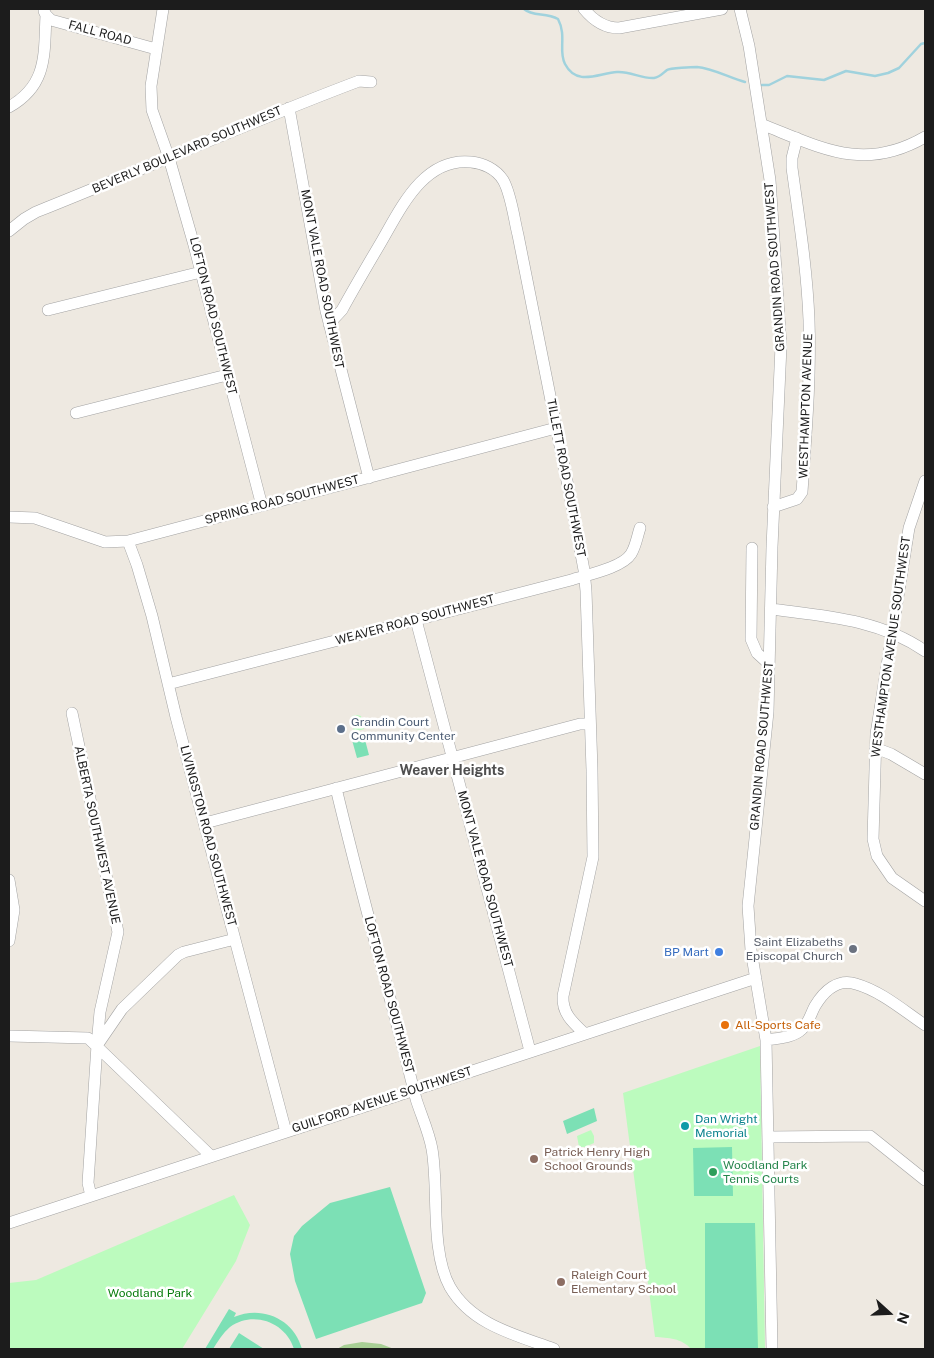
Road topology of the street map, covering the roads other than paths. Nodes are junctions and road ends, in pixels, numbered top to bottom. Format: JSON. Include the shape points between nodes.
{"nodes":[{"id":1,"x":163,"y":9,"type":"edge"},
{"id":2,"x":584,"y":9,"type":"edge"},
{"id":3,"x":722,"y":9,"type":"edge"},
{"id":4,"x":740,"y":9,"type":"edge"},
{"id":5,"x":45,"y":12,"type":"edge"},
{"id":6,"x":156,"y":49,"type":"junction"},
{"id":7,"x":371,"y":82,"type":"dead end"},
{"id":8,"x":9,"y":107,"type":"edge"},
{"id":9,"x":289,"y":108,"type":"junction"},
{"id":10,"x":761,"y":124,"type":"junction"},
{"id":11,"x":925,"y":137,"type":"edge"},
{"id":12,"x":797,"y":138,"type":"junction"},
{"id":13,"x":169,"y":158,"type":"junction"},
{"id":14,"x":9,"y":232,"type":"edge"},
{"id":15,"x":201,"y":272,"type":"junction"},
{"id":16,"x":48,"y":310,"type":"dead end"},
{"id":17,"x":330,"y":324,"type":"junction"},
{"id":18,"x":228,"y":375,"type":"junction"},
{"id":19,"x":76,"y":413,"type":"dead end"},
{"id":20,"x":556,"y":428,"type":"junction"},
{"id":21,"x":369,"y":478,"type":"junction"},
{"id":22,"x":925,"y":481,"type":"edge"},
{"id":23,"x":262,"y":506,"type":"junction"},
{"id":24,"x":773,"y":507,"type":"junction"},
{"id":25,"x":9,"y":517,"type":"edge"},
{"id":26,"x":640,"y":528,"type":"dead end"},
{"id":27,"x":128,"y":541,"type":"junction"},
{"id":28,"x":752,"y":548,"type":"dead end"},
{"id":29,"x":585,"y":575,"type":"junction"},
{"id":30,"x":770,"y":609,"type":"junction"},
{"id":31,"x":416,"y":620,"type":"junction"},
{"id":32,"x":892,"y":632,"type":"junction"},
{"id":33,"x":925,"y":650,"type":"edge"},
{"id":34,"x":770,"y":664,"type":"junction"},
{"id":35,"x":168,"y":684,"type":"junction"},
{"id":36,"x":72,"y":713,"type":"dead end"},
{"id":37,"x":590,"y":724,"type":"junction"},
{"id":38,"x":875,"y":748,"type":"junction"},
{"id":39,"x":453,"y":758,"type":"junction"},
{"id":40,"x":925,"y":774,"type":"edge"},
{"id":41,"x":336,"y":788,"type":"junction"},
{"id":42,"x":205,"y":823,"type":"junction"},
{"id":43,"x":9,"y":880,"type":"edge"},
{"id":44,"x":925,"y":901,"type":"edge"},
{"id":45,"x":235,"y":939,"type":"junction"},
{"id":46,"x":9,"y":941,"type":"edge"},
{"id":47,"x":756,"y":978,"type":"junction"},
{"id":48,"x":925,"y":1025,"type":"edge"},
{"id":49,"x":584,"y":1034,"type":"junction"},
{"id":50,"x":9,"y":1036,"type":"edge"},
{"id":51,"x":766,"y":1040,"type":"junction"},
{"id":52,"x":97,"y":1045,"type":"junction"},
{"id":53,"x":530,"y":1052,"type":"junction"},
{"id":54,"x":414,"y":1089,"type":"junction"},
{"id":55,"x":286,"y":1132,"type":"junction"},
{"id":56,"x":768,"y":1137,"type":"junction"},
{"id":57,"x":211,"y":1156,"type":"junction"},
{"id":58,"x":925,"y":1180,"type":"edge"},
{"id":59,"x":91,"y":1196,"type":"junction"},
{"id":60,"x":9,"y":1223,"type":"edge"},
{"id":61,"x":554,"y":1349,"type":"edge"},
{"id":62,"x":772,"y":1349,"type":"edge"}],
"edges":[{"from":1,"to":6,"type":"street","name":"LOFTON ROAD SOUTHWEST"},
{"from":2,"to":3,"type":"street","via":[[604,26],[619,28]]},
{"from":4,"to":10,"type":"street","name":"GRANDIN ROAD SOUTHWEST"},
{"from":5,"to":6,"type":"street","name":"FALL ROAD","via":[[51,20]]},
{"from":5,"to":8,"type":"street","via":[[40,76],[29,92]]},
{"from":6,"to":13,"type":"street","name":"LOFTON ROAD SOUTHWEST","via":[[150,98]]},
{"from":7,"to":9,"type":"street","name":"BEVERLY BOULEVARD SOUTHWEST","via":[[359,81]]},
{"from":9,"to":13,"type":"street","name":"BEVERLY BOULEVARD SOUTHWEST"},
{"from":9,"to":17,"type":"street","name":"MONT VALE ROAD SOUTHWEST"},
{"from":10,"to":12,"type":"street"},
{"from":10,"to":24,"type":"street","name":"GRANDIN ROAD SOUTHWEST","via":[[770,180],[781,330]]},
{"from":11,"to":12,"type":"street","via":[[890,152],[861,155],[835,152]]},
{"from":12,"to":24,"type":"street","name":"WESTHAMPTON AVENUE","via":[[792,168],[809,318],[807,423],[802,492],[797,499]]},
{"from":13,"to":14,"type":"street","name":"BEVERLY BOULEVARD SOUTHWEST","via":[[36,212]]},
{"from":13,"to":15,"type":"street","name":"LOFTON ROAD SOUTHWEST"},
{"from":15,"to":16,"type":"street"},
{"from":15,"to":18,"type":"street","name":"LOFTON ROAD SOUTHWEST"},
{"from":17,"to":20,"type":"street","name":"TILLETT ROAD SOUTHWEST","via":[[342,310],[415,188],[431,173],[452,163],[468,161],[483,164],[497,172],[506,187]]},
{"from":17,"to":21,"type":"street","name":"MONT VALE ROAD SOUTHWEST"},
{"from":18,"to":19,"type":"street"},
{"from":18,"to":23,"type":"street","name":"LOFTON ROAD SOUTHWEST"},
{"from":20,"to":21,"type":"street","name":"SPRING ROAD SOUTHWEST"},
{"from":20,"to":29,"type":"street","name":"TILLETT ROAD SOUTHWEST"},
{"from":21,"to":23,"type":"street","name":"SPRING ROAD SOUTHWEST"},
{"from":22,"to":32,"type":"street","name":"WESTHAMPTON AVENUE SOUTHWEST","via":[[908,528]]},
{"from":23,"to":27,"type":"street","name":"SPRING ROAD SOUTHWEST"},
{"from":24,"to":30,"type":"street","name":"GRANDIN ROAD SOUTHWEST"},
{"from":25,"to":27,"type":"street","name":"SPRING ROAD SOUTHWEST","via":[[44,520],[105,542]]},
{"from":26,"to":29,"type":"street","name":"WEAVER ROAD SOUTHWEST","via":[[631,554],[624,561]]},
{"from":27,"to":35,"type":"street","name":"LIVINGSTON ROAD SOUTHWEST","via":[[152,616]]},
{"from":28,"to":34,"type":"street","via":[[751,639],[757,653]]},
{"from":29,"to":31,"type":"street","name":"WEAVER ROAD SOUTHWEST"},
{"from":29,"to":37,"type":"street","name":"TILLETT ROAD SOUTHWEST"},
{"from":30,"to":32,"type":"street","via":[[861,622]]},
{"from":30,"to":34,"type":"street","name":"GRANDIN ROAD SOUTHWEST"},
{"from":31,"to":35,"type":"street","name":"WEAVER ROAD SOUTHWEST"},
{"from":31,"to":39,"type":"street","name":"MONT VALE ROAD SOUTHWEST"},
{"from":32,"to":33,"type":"street"},
{"from":32,"to":38,"type":"street","name":"WESTHAMPTON AVENUE SOUTHWEST"},
{"from":34,"to":47,"type":"street","name":"GRANDIN ROAD SOUTHWEST","via":[[766,736],[748,906]]},
{"from":35,"to":42,"type":"street","name":"LIVINGSTON ROAD SOUTHWEST"},
{"from":36,"to":52,"type":"street","name":"ALBERTA SOUTHWEST AVENUE","via":[[118,932],[100,1012]]},
{"from":37,"to":39,"type":"street"},
{"from":37,"to":49,"type":"street","name":"TILLETT ROAD SOUTHWEST","via":[[593,857],[563,996],[568,1016]]},
{"from":38,"to":40,"type":"street","via":[[892,754]]},
{"from":38,"to":44,"type":"street","name":"WESTHAMPTON AVENUE SOUTHWEST","via":[[874,846],[884,868],[898,884]]},
{"from":39,"to":41,"type":"street"},
{"from":39,"to":53,"type":"street","name":"MONT VALE ROAD SOUTHWEST"},
{"from":41,"to":42,"type":"street"},
{"from":41,"to":54,"type":"street","name":"LOFTON ROAD SOUTHWEST"},
{"from":42,"to":45,"type":"street","name":"LIVINGSTON ROAD SOUTHWEST"},
{"from":43,"to":46,"type":"street","via":[[14,910]]},
{"from":45,"to":52,"type":"street","via":[[178,955],[122,1009]]},
{"from":45,"to":55,"type":"street","name":"LIVINGSTON ROAD SOUTHWEST"},
{"from":47,"to":49,"type":"street","name":"GUILFORD AVENUE SOUTHWEST"},
{"from":47,"to":51,"type":"street","name":"GRANDIN ROAD SOUTHWEST"},
{"from":48,"to":51,"type":"street","via":[[879,995],[847,982],[827,990],[802,1030]]},
{"from":49,"to":53,"type":"street","name":"GUILFORD AVENUE SOUTHWEST"},
{"from":50,"to":52,"type":"street","via":[[85,1036]]},
{"from":51,"to":56,"type":"street","name":"GRANDIN ROAD SOUTHWEST"},
{"from":52,"to":57,"type":"street"},
{"from":52,"to":59,"type":"street","name":"ALBERTA SOUTHWEST AVENUE","via":[[88,1183]]},
{"from":53,"to":54,"type":"street","name":"GUILFORD AVENUE SOUTHWEST"},
{"from":54,"to":55,"type":"street","name":"GUILFORD AVENUE SOUTHWEST"},
{"from":54,"to":61,"type":"street","name":"LOFTON ROAD SOUTHWEST","via":[[432,1150],[440,1256],[450,1286],[466,1308],[487,1322]]},
{"from":55,"to":57,"type":"street","name":"GUILFORD AVENUE SOUTHWEST"},
{"from":56,"to":58,"type":"street","via":[[870,1136]]},
{"from":56,"to":62,"type":"street","name":"GRANDIN ROAD SOUTHWEST"},
{"from":57,"to":59,"type":"street","name":"GUILFORD AVENUE SOUTHWEST"},
{"from":59,"to":60,"type":"street","name":"GUILFORD AVENUE SOUTHWEST"}]}
